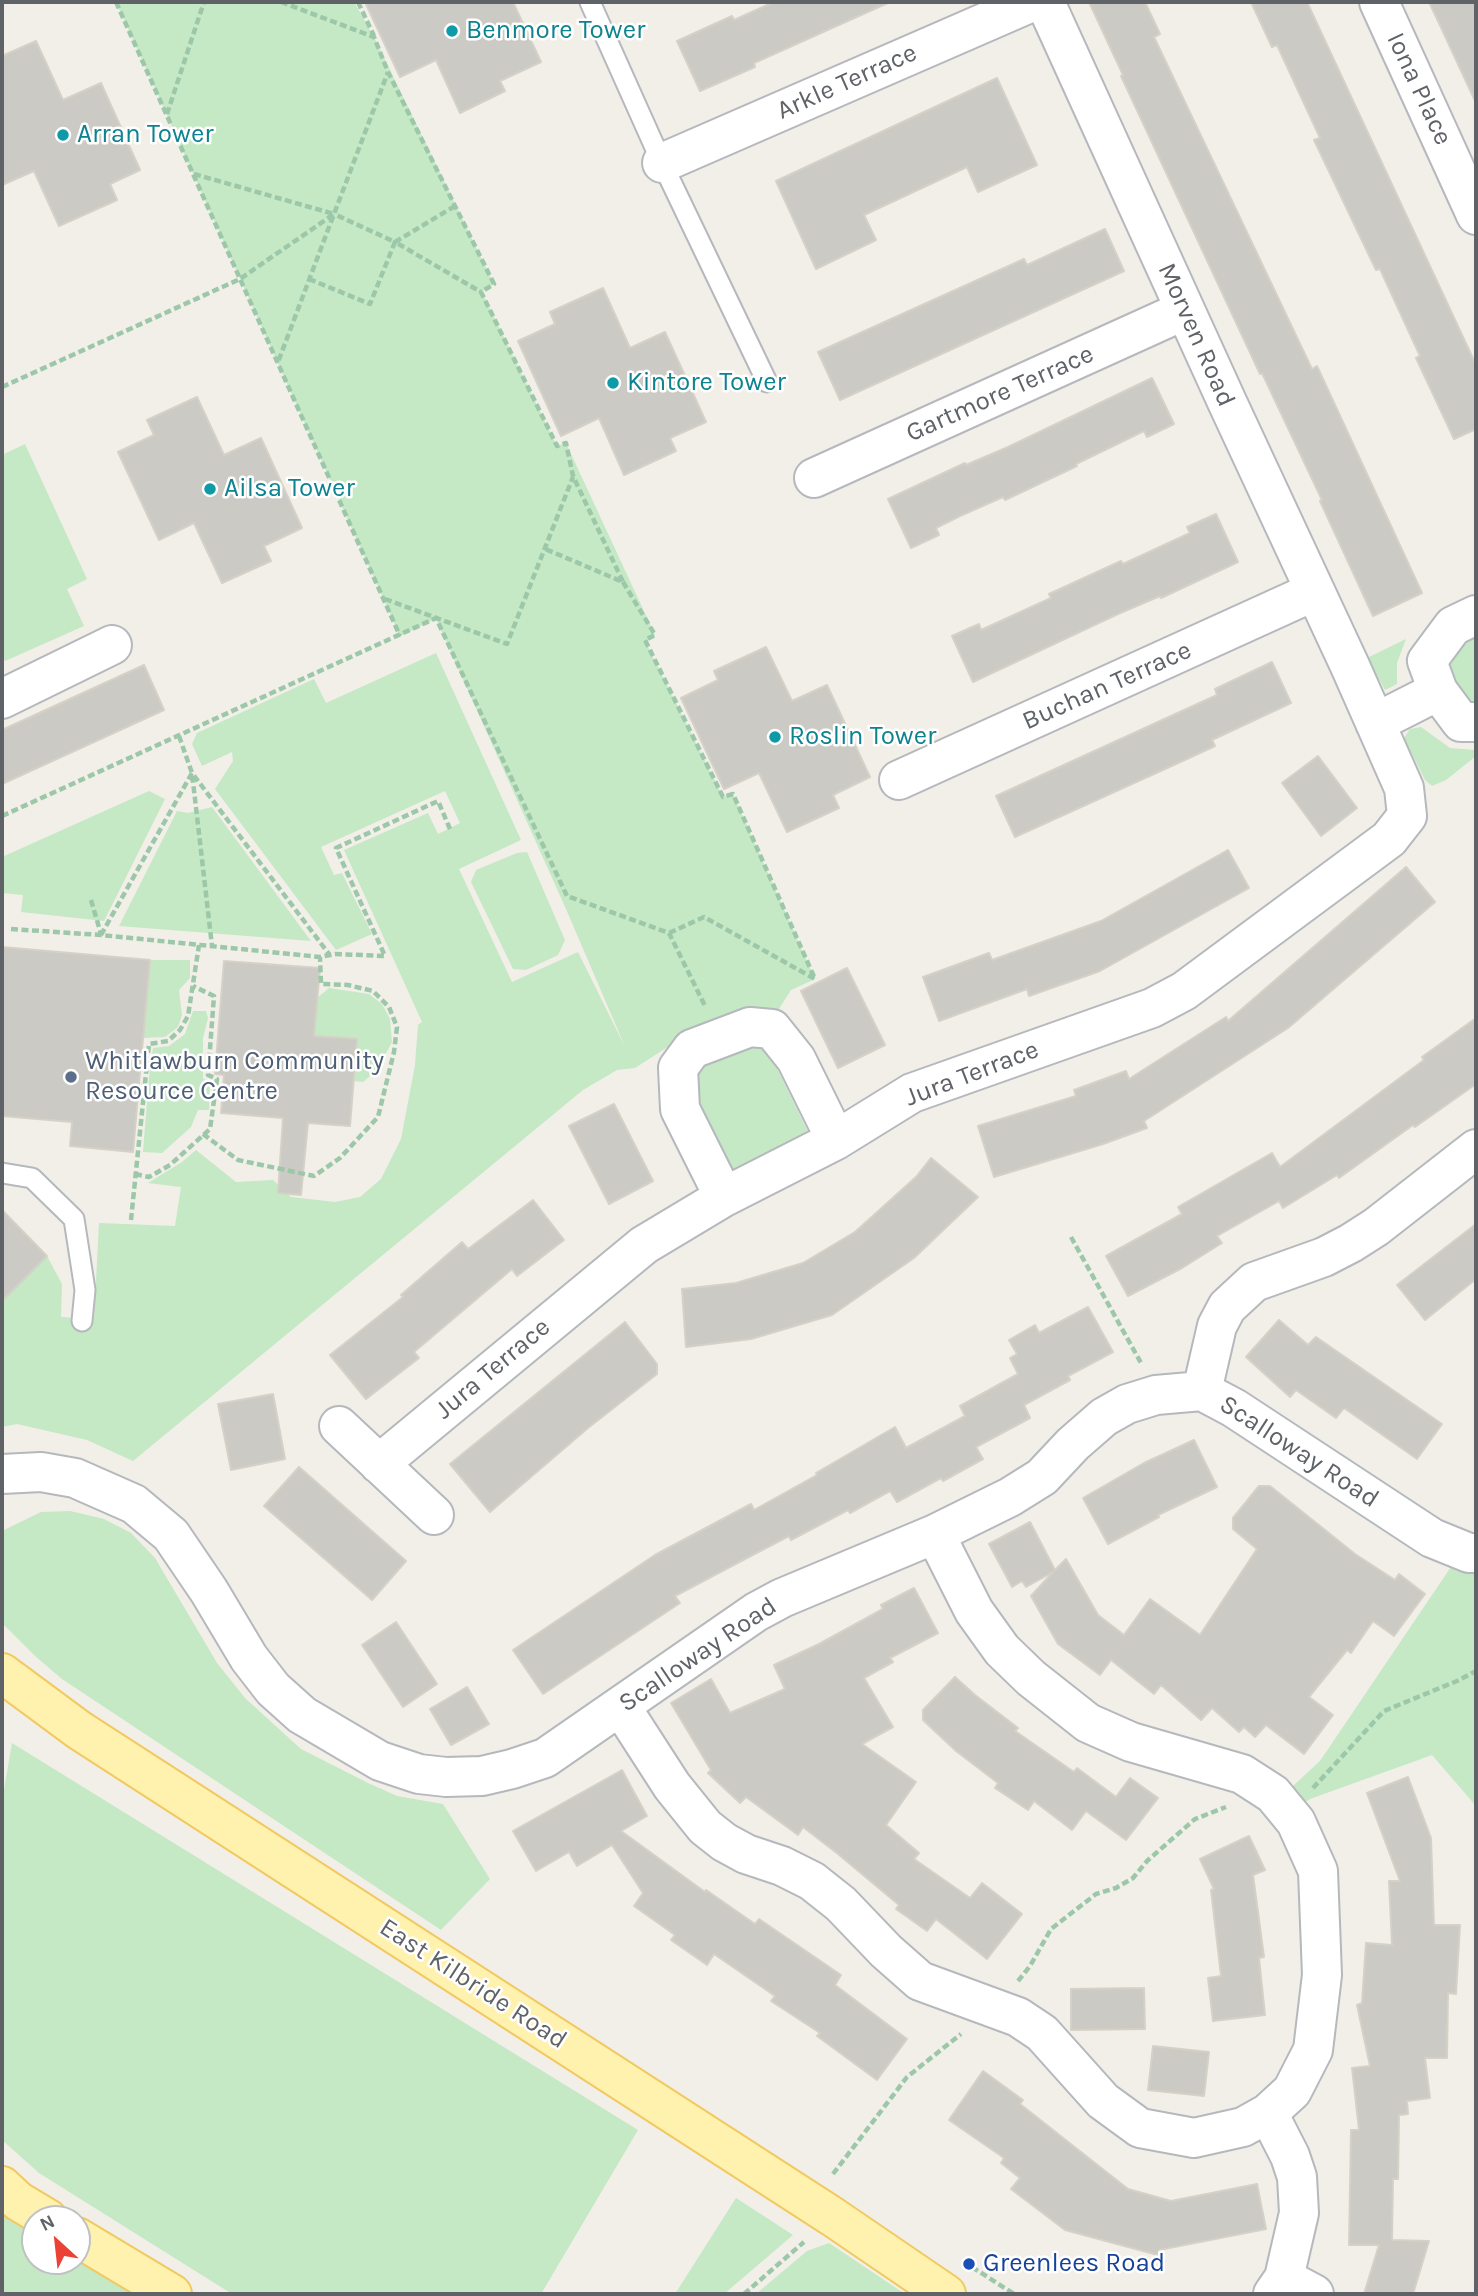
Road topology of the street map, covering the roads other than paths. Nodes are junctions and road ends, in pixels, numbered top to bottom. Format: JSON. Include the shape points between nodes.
{"nodes":[{"id":1,"x":590,"y":2,"type":"edge"},
{"id":2,"x":1032,"y":2,"type":"edge"},
{"id":3,"x":1045,"y":2,"type":"edge"},
{"id":4,"x":1379,"y":2,"type":"edge"},
{"id":5,"x":662,"y":163,"type":"junction"},
{"id":6,"x":1476,"y":215,"type":"edge"},
{"id":7,"x":1185,"y":310,"type":"junction"},
{"id":8,"x":767,"y":382,"type":"dead end"},
{"id":9,"x":814,"y":478,"type":"dead end"},
{"id":10,"x":1315,"y":591,"type":"junction"},
{"id":11,"x":1476,"y":615,"type":"edge"},
{"id":12,"x":112,"y":645,"type":"dead end"},
{"id":13,"x":1350,"y":666,"type":"joint"},
{"id":14,"x":1438,"y":691,"type":"junction"},
{"id":15,"x":2,"y":699,"type":"edge"},
{"id":16,"x":1476,"y":722,"type":"edge"},
{"id":17,"x":1375,"y":723,"type":"junction"},
{"id":18,"x":899,"y":780,"type":"dead end"},
{"id":19,"x":836,"y":1140,"type":"junction"},
{"id":20,"x":1476,"y":1149,"type":"edge"},
{"id":21,"x":2,"y":1173,"type":"edge"},
{"id":22,"x":724,"y":1197,"type":"junction"},
{"id":23,"x":82,"y":1321,"type":"dead end"},
{"id":24,"x":1202,"y":1391,"type":"junction"},
{"id":25,"x":338,"y":1426,"type":"dead end"},
{"id":26,"x":379,"y":1464,"type":"junction"},
{"id":27,"x":2,"y":1474,"type":"edge"},
{"id":28,"x":434,"y":1515,"type":"dead end"},
{"id":29,"x":935,"y":1534,"type":"junction"},
{"id":30,"x":1476,"y":1553,"type":"edge"},
{"id":31,"x":2,"y":1673,"type":"edge"},
{"id":32,"x":621,"y":1707,"type":"junction"},
{"id":33,"x":1268,"y":2113,"type":"junction"},
{"id":34,"x":2,"y":2186,"type":"edge"},
{"id":35,"x":25,"y":2205,"type":"edge"},
{"id":36,"x":91,"y":2245,"type":"edge"},
{"id":37,"x":1291,"y":2289,"type":"edge"},
{"id":38,"x":172,"y":2294,"type":"edge"},
{"id":39,"x":946,"y":2294,"type":"edge"}],
"edges":[{"from":1,"to":5,"type":"lane"},
{"from":2,"to":5,"type":"street","name":"Arkle Terrace"},
{"from":3,"to":7,"type":"street","name":"Morven Road"},
{"from":4,"to":6,"type":"street","name":"Iona Place"},
{"from":5,"to":8,"type":"lane"},
{"from":7,"to":9,"type":"street","name":"Gartmore Terrace"},
{"from":7,"to":10,"type":"street","name":"Morven Road"},
{"from":10,"to":13,"type":"street","name":"Morven Road"},
{"from":10,"to":18,"type":"street","name":"Buchan Terrace"},
{"from":11,"to":14,"type":"street","via":[[1453,626],[1427,661]]},
{"from":12,"to":15,"type":"street"},
{"from":13,"to":17,"type":"street","name":"Jura Terrace"},
{"from":14,"to":16,"type":"street","via":[[1461,722]]},
{"from":14,"to":17,"type":"street"},
{"from":17,"to":19,"type":"street","name":"Jura Terrace","via":[[1404,788],[1407,816],[1389,839],[1184,991],[1152,1008],[912,1093]]},
{"from":19,"to":22,"type":"street","name":"Jura Terrace"},
{"from":19,"to":22,"type":"street","via":[[796,1059],[772,1029],[750,1027],[692,1049],[678,1068],[680,1109]]},
{"from":20,"to":24,"type":"street","via":[[1351,1243],[1254,1282],[1227,1307],[1217,1326]]},
{"from":21,"to":23,"type":"lane","via":[[32,1178],[74,1219],[85,1290]]},
{"from":22,"to":26,"type":"street","name":"Jura Terrace","via":[[643,1245]]},
{"from":24,"to":29,"type":"street","name":"Scalloway Road","via":[[1156,1395],[1127,1404],[1073,1444],[1042,1477]]},
{"from":24,"to":30,"type":"street","name":"Scalloway Road","via":[[1432,1538]]},
{"from":25,"to":26,"type":"street"},
{"from":26,"to":28,"type":"street"},
{"from":27,"to":32,"type":"street","name":"Scalloway Road","via":[[41,1472],[75,1478],[134,1504],[171,1535],[248,1658],[273,1689],[302,1714],[380,1761],[419,1774],[492,1774],[545,1758]]},
{"from":29,"to":32,"type":"street","name":"Scalloway Road","via":[[756,1612]]},
{"from":29,"to":33,"type":"street","via":[[974,1611],[1002,1650],[1031,1678],[1088,1723],[1131,1742],[1242,1774],[1273,1794],[1296,1822],[1318,1871],[1322,1975],[1313,2050],[1292,2091]]},
{"from":31,"to":39,"type":"main road","name":"East Kilbride Road","via":[[79,1730]]},
{"from":32,"to":33,"type":"street","via":[[672,1786],[724,1842],[812,1881],[920,1981],[1018,2017],[1042,2033],[1103,2101],[1140,2128],[1194,2138],[1243,2127]]},
{"from":33,"to":37,"type":"street","via":[[1297,2177],[1299,2213]]},
{"from":34,"to":35,"type":"main road"},
{"from":36,"to":38,"type":"main road"}]}
